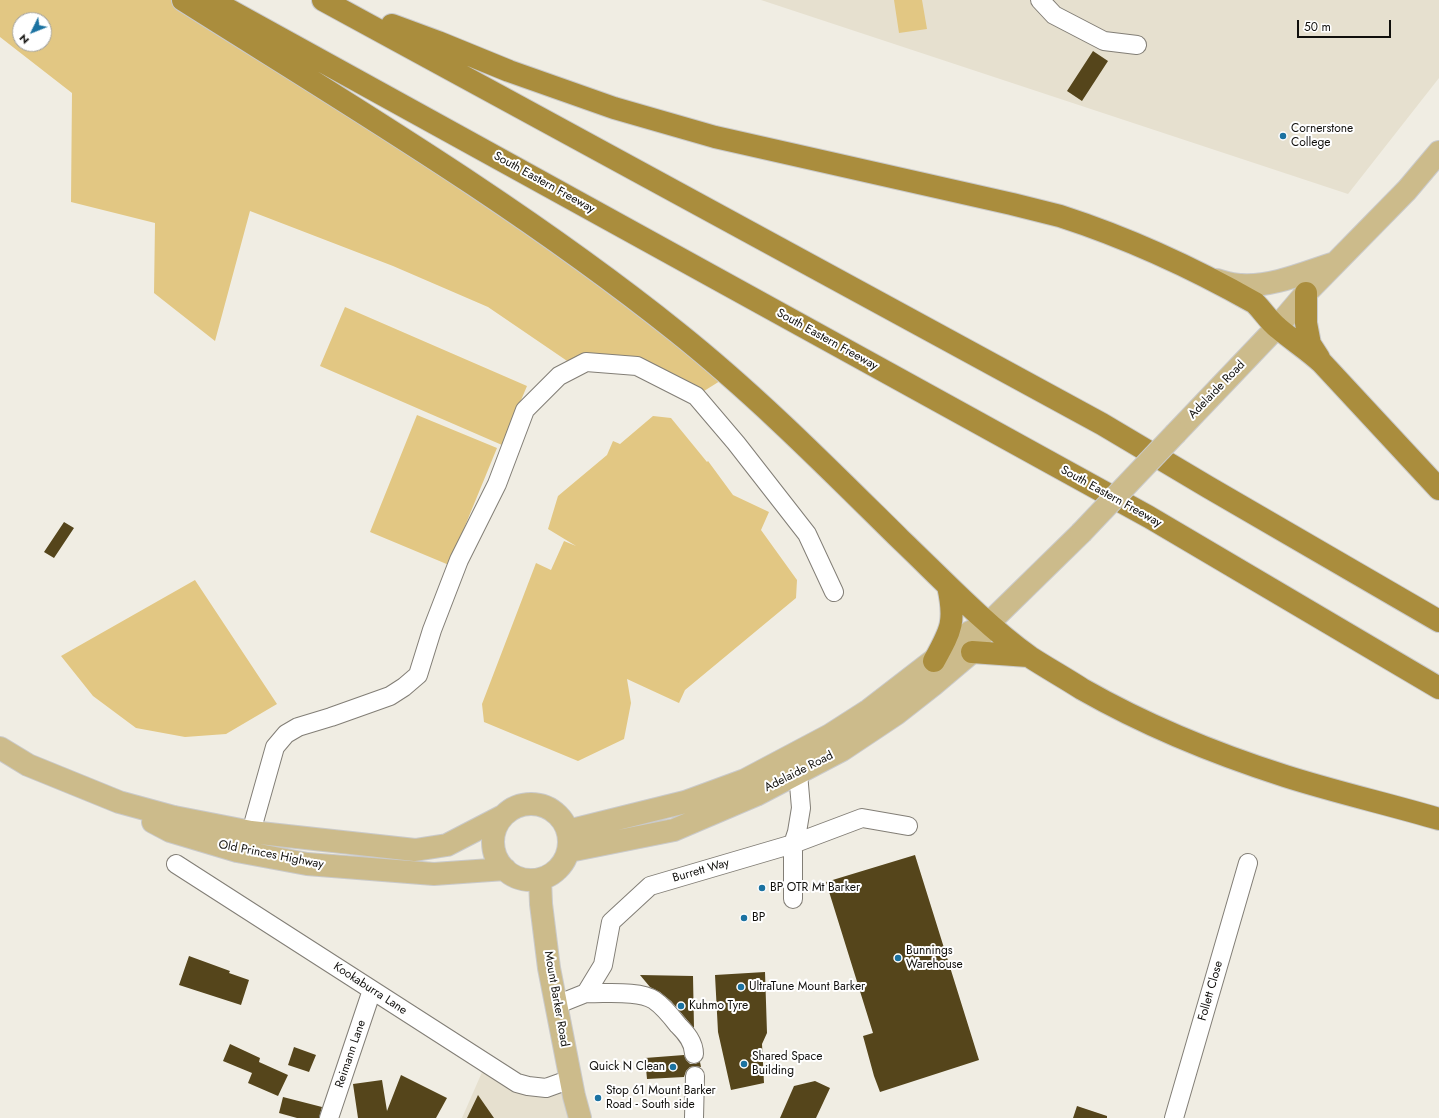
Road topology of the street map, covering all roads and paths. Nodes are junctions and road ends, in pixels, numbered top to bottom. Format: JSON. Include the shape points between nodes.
{"nodes":[{"id":1,"x":183,"y":0,"type":"edge"},
{"id":2,"x":211,"y":0,"type":"edge"},
{"id":3,"x":324,"y":0,"type":"edge"},
{"id":4,"x":1040,"y":0,"type":"edge"},
{"id":5,"x":1137,"y":45,"type":"dead end"},
{"id":6,"x":1439,"y":152,"type":"edge"},
{"id":7,"x":1336,"y":263,"type":"junction"},
{"id":8,"x":1214,"y":280,"type":"junction"},
{"id":9,"x":1306,"y":293,"type":"junction"},
{"id":10,"x":1277,"y":327,"type":"junction"},
{"id":11,"x":1322,"y":363,"type":"junction"},
{"id":12,"x":1439,"y":489,"type":"edge"},
{"id":13,"x":948,"y":586,"type":"junction"},
{"id":14,"x":834,"y":592,"type":"dead end"},
{"id":15,"x":1439,"y":621,"type":"edge"},
{"id":16,"x":989,"y":623,"type":"junction"},
{"id":17,"x":972,"y":652,"type":"junction"},
{"id":18,"x":1028,"y":656,"type":"junction"},
{"id":19,"x":934,"y":661,"type":"junction"},
{"id":20,"x":1439,"y":688,"type":"edge"},
{"id":21,"x":0,"y":748,"type":"edge"},
{"id":22,"x":798,"y":773,"type":"junction"},
{"id":23,"x":119,"y":802,"type":"junction"},
{"id":24,"x":503,"y":816,"type":"junction"},
{"id":25,"x":1439,"y":819,"type":"edge"},
{"id":26,"x":908,"y":826,"type":"dead end"},
{"id":27,"x":251,"y":832,"type":"junction"},
{"id":28,"x":568,"y":841,"type":"junction"},
{"id":29,"x":793,"y":844,"type":"junction"},
{"id":30,"x":1248,"y":863,"type":"dead end"},
{"id":31,"x":176,"y":864,"type":"dead end"},
{"id":32,"x":505,"y":869,"type":"junction"},
{"id":33,"x":540,"y":879,"type":"junction"},
{"id":34,"x":792,"y":899,"type":"dead end"},
{"id":35,"x":372,"y":990,"type":"junction"},
{"id":36,"x":586,"y":993,"type":"junction"},
{"id":37,"x":556,"y":1005,"type":"junction"},
{"id":38,"x":694,"y":1054,"type":"dead end"},
{"id":39,"x":695,"y":1076,"type":"dead end"},
{"id":40,"x":571,"y":1079,"type":"junction"},
{"id":41,"x":329,"y":1118,"type":"edge"},
{"id":42,"x":580,"y":1118,"type":"edge"},
{"id":43,"x":694,"y":1118,"type":"edge"},
{"id":44,"x":1174,"y":1118,"type":"edge"}],
"edges":[{"from":1,"to":13,"type":"highway","via":[[452,170],[632,296],[756,400]]},
{"from":2,"to":20,"type":"highway","name":"South Eastern Freeway","via":[[1149,517]]},
{"from":3,"to":8,"type":"highway","via":[[614,108],[715,137],[1060,217],[1124,240]]},
{"from":3,"to":15,"type":"highway","via":[[1102,424]]},
{"from":4,"to":5,"type":"street","via":[[1054,15],[1104,41]]},
{"from":6,"to":7,"type":"main road","name":"Adelaide Road","via":[[1407,190]]},
{"from":7,"to":8,"type":"main road","via":[[1260,285],[1240,285]]},
{"from":7,"to":9,"type":"main road","name":"Adelaide Road"},
{"from":8,"to":10,"type":"highway","via":[[1254,303]]},
{"from":9,"to":10,"type":"main road","name":"Adelaide Road"},
{"from":9,"to":11,"type":"highway","via":[[1306,323],[1310,344]]},
{"from":10,"to":11,"type":"highway"},
{"from":10,"to":16,"type":"main road","name":"Adelaide Road","bridge":true,"via":[[1081,533]]},
{"from":11,"to":12,"type":"highway"},
{"from":13,"to":16,"type":"highway"},
{"from":13,"to":19,"type":"highway","via":[[953,610],[952,621],[949,633]]},
{"from":14,"to":27,"type":"street","via":[[807,534],[696,396],[636,366],[586,362],[559,376],[525,410],[497,484],[459,560],[418,675],[390,696],[298,727],[286,734],[275,747]]},
{"from":16,"to":17,"type":"main road","name":"Adelaide Road"},
{"from":16,"to":18,"type":"highway"},
{"from":16,"to":19,"type":"main road","name":"Adelaide Road","via":[[970,632]]},
{"from":17,"to":18,"type":"highway"},
{"from":17,"to":22,"type":"main road","name":"Adelaide Road","via":[[896,714],[842,750]]},
{"from":18,"to":25,"type":"highway","via":[[1121,711],[1200,746],[1288,777]]},
{"from":19,"to":28,"type":"main road","name":"Adelaide Road","via":[[863,714],[805,749],[745,780]]},
{"from":21,"to":23,"type":"main road","name":"Old Princes Highway","via":[[28,765]]},
{"from":22,"to":28,"type":"main road","name":"Adelaide Road","via":[[756,795],[674,830]]},
{"from":22,"to":29,"type":"street","via":[[801,808]]},
{"from":23,"to":27,"type":"main road","name":"Old Princes Highway","via":[[174,817]]},
{"from":23,"to":32,"type":"main road","name":"Old Princes Highway","via":[[170,831],[237,851],[307,864],[434,874]]},
{"from":24,"to":27,"type":"main road","name":"Old Princes Highway","via":[[447,846],[415,850]]},
{"from":24,"to":28,"type":"main road","via":[[522,804],[545,806],[563,820]]},
{"from":24,"to":32,"type":"main road","via":[[496,826],[493,837],[498,860]]},
{"from":26,"to":29,"type":"street","name":"Burrett Way","via":[[862,818]]},
{"from":28,"to":33,"type":"main road","via":[[565,861],[550,876]]},
{"from":29,"to":34,"type":"street"},
{"from":29,"to":36,"type":"street","name":"Burrett Way","via":[[650,886],[611,922],[603,965]]},
{"from":30,"to":44,"type":"street","name":"Follett Close"},
{"from":31,"to":35,"type":"street","name":"Kookaburra Lane"},
{"from":32,"to":33,"type":"main road","via":[[527,880]]},
{"from":33,"to":37,"type":"main road","name":"Mount Barker Road","via":[[548,968]]},
{"from":35,"to":40,"type":"street","name":"Kookaburra Lane","via":[[517,1083],[546,1088]]},
{"from":35,"to":41,"type":"street","name":"Reimann Lane"},
{"from":36,"to":37,"type":"street"},
{"from":36,"to":38,"type":"street","via":[[630,994],[653,1000],[687,1035],[694,1048]]},
{"from":37,"to":40,"type":"main road","name":"Mount Barker Road"},
{"from":39,"to":43,"type":"street"},
{"from":40,"to":42,"type":"main road","name":"Mount Barker Road"}]}
